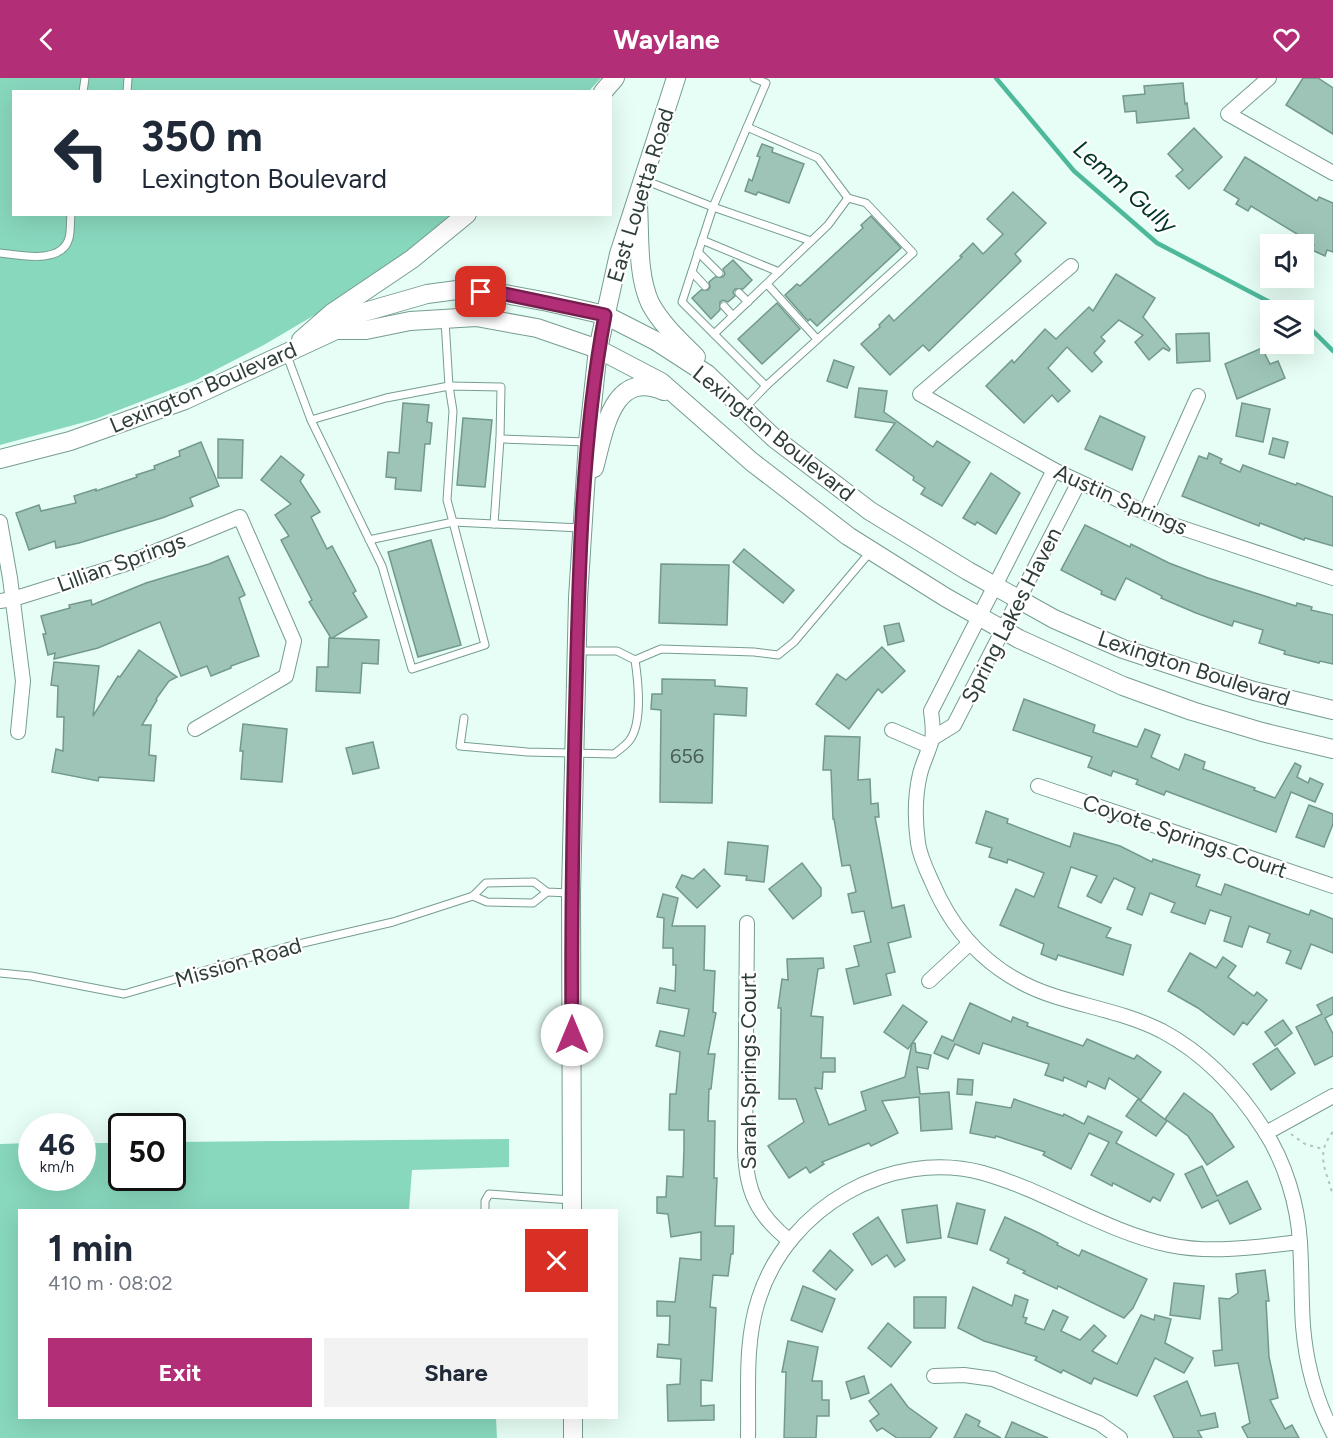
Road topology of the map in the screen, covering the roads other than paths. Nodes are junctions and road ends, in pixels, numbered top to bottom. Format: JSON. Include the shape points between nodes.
{"nodes":[{"id":1,"x":615,"y":78,"type":"edge"},
{"id":2,"x":676,"y":78,"type":"edge"},
{"id":3,"x":754,"y":78,"type":"edge"},
{"id":4,"x":1269,"y":78,"type":"edge"},
{"id":5,"x":605,"y":90,"type":"edge"},
{"id":6,"x":747,"y":126,"type":"junction"},
{"id":7,"x":1333,"y":173,"type":"edge"},
{"id":8,"x":640,"y":187,"type":"junction"},
{"id":9,"x":848,"y":198,"type":"junction"},
{"id":10,"x":713,"y":207,"type":"junction"},
{"id":11,"x":71,"y":216,"type":"edge"},
{"id":12,"x":465,"y":216,"type":"edge"},
{"id":13,"x":702,"y":240,"type":"junction"},
{"id":14,"x":811,"y":241,"type":"junction"},
{"id":15,"x":698,"y":252,"type":"junction"},
{"id":16,"x":0,"y":253,"type":"edge"},
{"id":17,"x":1071,"y":266,"type":"dead end"},
{"id":18,"x":692,"y":272,"type":"junction"},
{"id":19,"x":779,"y":272,"type":"junction"},
{"id":20,"x":719,"y":273,"type":"dead end"},
{"id":21,"x":766,"y":284,"type":"junction"},
{"id":22,"x":705,"y":286,"type":"dead end"},
{"id":23,"x":739,"y":293,"type":"dead end"},
{"id":24,"x":748,"y":302,"type":"junction"},
{"id":25,"x":724,"y":306,"type":"dead end"},
{"id":26,"x":605,"y":315,"type":"junction"},
{"id":27,"x":734,"y":316,"type":"junction"},
{"id":28,"x":444,"y":319,"type":"junction"},
{"id":29,"x":336,"y":330,"type":"junction"},
{"id":30,"x":714,"y":334,"type":"junction"},
{"id":31,"x":817,"y":339,"type":"junction"},
{"id":32,"x":598,"y":349,"type":"junction"},
{"id":33,"x":286,"y":353,"type":"junction"},
{"id":34,"x":707,"y":375,"type":"junction"},
{"id":35,"x":448,"y":386,"type":"junction"},
{"id":36,"x":766,"y":386,"type":"junction"},
{"id":37,"x":1198,"y":396,"type":"dead end"},
{"id":38,"x":684,"y":400,"type":"junction"},
{"id":39,"x":744,"y":409,"type":"junction"},
{"id":40,"x":311,"y":420,"type":"junction"},
{"id":41,"x":500,"y":439,"type":"junction"},
{"id":42,"x":588,"y":442,"type":"junction"},
{"id":43,"x":0,"y":459,"type":"edge"},
{"id":44,"x":1054,"y":470,"type":"junction"},
{"id":45,"x":1079,"y":482,"type":"junction"},
{"id":46,"x":584,"y":502,"type":"junction"},
{"id":47,"x":1146,"y":512,"type":"junction"},
{"id":48,"x":0,"y":522,"type":"edge"},
{"id":49,"x":453,"y":522,"type":"junction"},
{"id":50,"x":494,"y":524,"type":"junction"},
{"id":51,"x":1027,"y":524,"type":"junction"},
{"id":52,"x":581,"y":528,"type":"junction"},
{"id":53,"x":1052,"y":535,"type":"junction"},
{"id":54,"x":369,"y":540,"type":"junction"},
{"id":55,"x":871,"y":551,"type":"junction"},
{"id":56,"x":1333,"y":578,"type":"edge"},
{"id":57,"x":995,"y":586,"type":"junction"},
{"id":58,"x":1019,"y":599,"type":"junction"},
{"id":59,"x":6,"y":600,"type":"edge"},
{"id":60,"x":978,"y":617,"type":"junction"},
{"id":61,"x":1003,"y":630,"type":"junction"},
{"id":62,"x":577,"y":651,"type":"junction"},
{"id":63,"x":635,"y":660,"type":"junction"},
{"id":64,"x":946,"y":681,"type":"junction"},
{"id":65,"x":971,"y":692,"type":"junction"},
{"id":66,"x":1333,"y":710,"type":"edge"},
{"id":67,"x":464,"y":718,"type":"dead end"},
{"id":68,"x":195,"y":729,"type":"dead end"},
{"id":69,"x":892,"y":730,"type":"dead end"},
{"id":70,"x":18,"y":732,"type":"dead end"},
{"id":71,"x":931,"y":742,"type":"junction"},
{"id":72,"x":1333,"y":748,"type":"edge"},
{"id":73,"x":574,"y":753,"type":"junction"},
{"id":74,"x":1038,"y":786,"type":"dead end"},
{"id":75,"x":1333,"y":886,"type":"edge"},
{"id":76,"x":547,"y":892,"type":"junction"},
{"id":77,"x":571,"y":893,"type":"junction"},
{"id":78,"x":473,"y":896,"type":"junction"},
{"id":79,"x":747,"y":923,"type":"dead end"},
{"id":80,"x":970,"y":943,"type":"junction"},
{"id":81,"x":0,"y":973,"type":"edge"},
{"id":82,"x":929,"y":981,"type":"dead end"},
{"id":83,"x":1333,"y":1096,"type":"edge"},
{"id":84,"x":1266,"y":1132,"type":"junction"},
{"id":85,"x":572,"y":1205,"type":"edge"},
{"id":86,"x":485,"y":1209,"type":"edge"},
{"id":87,"x":790,"y":1241,"type":"junction"},
{"id":88,"x":1300,"y":1242,"type":"junction"},
{"id":89,"x":934,"y":1376,"type":"dead end"},
{"id":90,"x":573,"y":1419,"type":"edge"},
{"id":91,"x":1333,"y":1433,"type":"edge"},
{"id":92,"x":573,"y":1438,"type":"edge"},
{"id":93,"x":748,"y":1438,"type":"edge"},
{"id":94,"x":1120,"y":1438,"type":"edge"}],
"edges":[{"from":1,"to":5,"type":"main road"},
{"from":2,"to":8,"type":"main road","name":"East Louetta Road"},
{"from":3,"to":6,"type":"lane","via":[[766,83]]},
{"from":4,"to":7,"type":"street","via":[[1228,114]]},
{"from":6,"to":9,"type":"lane","via":[[818,158]]},
{"from":6,"to":10,"type":"lane"},
{"from":8,"to":10,"type":"lane"},
{"from":8,"to":26,"type":"main road","name":"East Louetta Road"},
{"from":8,"to":34,"type":"main road","via":[[641,266],[650,302]]},
{"from":9,"to":14,"type":"lane"},
{"from":9,"to":31,"type":"lane","via":[[866,203],[913,253]]},
{"from":10,"to":13,"type":"lane"},
{"from":10,"to":14,"type":"lane"},
{"from":11,"to":16,"type":"lane","via":[[68,241],[56,253],[43,257]]},
{"from":12,"to":33,"type":"main road","via":[[412,259],[332,313]]},
{"from":13,"to":15,"type":"lane"},
{"from":13,"to":19,"type":"lane"},
{"from":14,"to":19,"type":"lane"},
{"from":15,"to":18,"type":"lane"},
{"from":15,"to":20,"type":"lane"},
{"from":17,"to":44,"type":"street","name":"Austin Springs","via":[[920,394]]},
{"from":18,"to":22,"type":"lane"},
{"from":18,"to":30,"type":"lane","via":[[682,302]]},
{"from":19,"to":21,"type":"lane"},
{"from":21,"to":24,"type":"lane"},
{"from":21,"to":31,"type":"lane"},
{"from":23,"to":24,"type":"lane"},
{"from":24,"to":27,"type":"lane"},
{"from":25,"to":27,"type":"lane"},
{"from":26,"to":29,"type":"main road","name":"Lexington Boulevard","via":[[505,294],[457,290],[361,313]]},
{"from":26,"to":32,"type":"main road","name":"East Louetta Road"},
{"from":26,"to":34,"type":"main road","name":"Lexington Boulevard","via":[[656,341]]},
{"from":27,"to":30,"type":"lane"},
{"from":28,"to":29,"type":"main road","name":"Lexington Boulevard","via":[[366,330]]},
{"from":28,"to":32,"type":"main road","name":"Lexington Boulevard","via":[[509,321]]},
{"from":28,"to":35,"type":"lane"},
{"from":29,"to":33,"type":"main road","name":"Lexington Boulevard"},
{"from":30,"to":36,"type":"lane"},
{"from":31,"to":36,"type":"lane"},
{"from":32,"to":38,"type":"main road","name":"Lexington Boulevard","via":[[661,382]]},
{"from":32,"to":42,"type":"main road","name":"East Louetta Road"},
{"from":33,"to":40,"type":"lane"},
{"from":33,"to":43,"type":"main road","name":"Lexington Boulevard","via":[[128,422]]},
{"from":34,"to":39,"type":"main road","name":"Lexington Boulevard"},
{"from":35,"to":40,"type":"lane","via":[[387,398]]},
{"from":35,"to":41,"type":"lane","via":[[501,387]]},
{"from":35,"to":49,"type":"lane","via":[[453,411],[447,500]]},
{"from":36,"to":39,"type":"lane"},
{"from":37,"to":47,"type":"street"},
{"from":38,"to":46,"type":"main road","via":[[644,385],[623,394],[611,411]]},
{"from":38,"to":55,"type":"main road","name":"Lexington Boulevard","via":[[752,462]]},
{"from":39,"to":57,"type":"main road","name":"Lexington Boulevard","via":[[774,438],[870,511]]},
{"from":40,"to":54,"type":"lane"},
{"from":41,"to":42,"type":"lane"},
{"from":41,"to":50,"type":"lane"},
{"from":42,"to":46,"type":"main road","name":"East Louetta Road"},
{"from":44,"to":45,"type":"street","name":"Austin Springs"},
{"from":44,"to":51,"type":"street","name":"Spring Lakes Haven"},
{"from":45,"to":47,"type":"street","name":"Austin Springs"},
{"from":45,"to":53,"type":"street","name":"Spring Lakes Haven"},
{"from":46,"to":52,"type":"main road","name":"East Louetta Road"},
{"from":47,"to":56,"type":"street","name":"Austin Springs","via":[[1170,524]]},
{"from":48,"to":59,"type":"street"},
{"from":49,"to":50,"type":"lane"},
{"from":49,"to":54,"type":"lane"},
{"from":49,"to":54,"type":"lane","via":[[485,645],[412,669],[382,566]]},
{"from":50,"to":52,"type":"lane"},
{"from":51,"to":53,"type":"street"},
{"from":51,"to":57,"type":"street","name":"Spring Lakes Haven"},
{"from":52,"to":62,"type":"main road","name":"East Louetta Road"},
{"from":53,"to":58,"type":"street","name":"Spring Lakes Haven"},
{"from":55,"to":60,"type":"main road","name":"Lexington Boulevard"},
{"from":55,"to":63,"type":"lane","via":[[794,642],[778,655],[661,649]]},
{"from":57,"to":58,"type":"main road","name":"Lexington Boulevard"},
{"from":57,"to":60,"type":"street","name":"Spring Lakes Haven"},
{"from":58,"to":61,"type":"street","name":"Spring Lakes Haven"},
{"from":58,"to":66,"type":"main road","name":"Lexington Boulevard","via":[[1123,649],[1254,691]]},
{"from":59,"to":68,"type":"street","name":"Lillian Springs","via":[[125,564],[240,517],[294,641],[286,676]]},
{"from":59,"to":70,"type":"street","via":[[24,681]]},
{"from":60,"to":61,"type":"main road","name":"Lexington Boulevard"},
{"from":60,"to":64,"type":"street","name":"Spring Lakes Haven"},
{"from":61,"to":65,"type":"street","name":"Spring Lakes Haven"},
{"from":61,"to":72,"type":"main road","name":"Lexington Boulevard","via":[[1101,676],[1192,711]]},
{"from":62,"to":63,"type":"lane","via":[[617,651]]},
{"from":62,"to":73,"type":"main road","name":"East Louetta Road"},
{"from":63,"to":73,"type":"lane","via":[[636,722],[630,740],[614,754]]},
{"from":64,"to":65,"type":"street"},
{"from":64,"to":71,"type":"street","name":"Spring Lakes Haven","via":[[932,711]]},
{"from":65,"to":71,"type":"street","name":"Spring Lakes Haven","via":[[954,725]]},
{"from":67,"to":73,"type":"lane","via":[[460,746]]},
{"from":69,"to":71,"type":"street"},
{"from":71,"to":80,"type":"street","name":"Spring Lakes Haven","via":[[918,784],[919,849],[948,916]]},
{"from":73,"to":77,"type":"main road","name":"East Louetta Road"},
{"from":74,"to":75,"type":"street","name":"Coyote Springs Court"},
{"from":76,"to":77,"type":"lane","name":"Mission Road"},
{"from":76,"to":78,"type":"lane","name":"Mission Road","via":[[533,903],[487,902]]},
{"from":76,"to":78,"type":"lane","name":"Mission Road","via":[[534,882],[486,883]]},
{"from":77,"to":85,"type":"main road","name":"East Louetta Road"},
{"from":78,"to":81,"type":"lane","name":"Mission Road","via":[[393,922],[286,947],[124,994]]},
{"from":79,"to":87,"type":"street","name":"Sarah Springs Court","via":[[747,1175],[762,1215]]},
{"from":80,"to":82,"type":"street"},
{"from":80,"to":84,"type":"street","name":"Spring Lakes Haven","via":[[1003,972],[1029,986],[1125,1015],[1178,1040],[1228,1082]]},
{"from":83,"to":84,"type":"street"},
{"from":84,"to":88,"type":"street","name":"Spring Lakes Haven","via":[[1291,1193]]},
{"from":85,"to":86,"type":"lane","via":[[489,1194]]},
{"from":87,"to":88,"type":"street","via":[[817,1213],[856,1187],[899,1172],[952,1168],[996,1177],[1167,1245],[1212,1250]]},
{"from":87,"to":93,"type":"street","via":[[767,1277],[752,1323]]},
{"from":88,"to":91,"type":"street","name":"Spring Lakes Haven","via":[[1307,1360]]},
{"from":89,"to":94,"type":"street","via":[[993,1379],[1099,1423]]},
{"from":90,"to":92,"type":"main road"}]}
